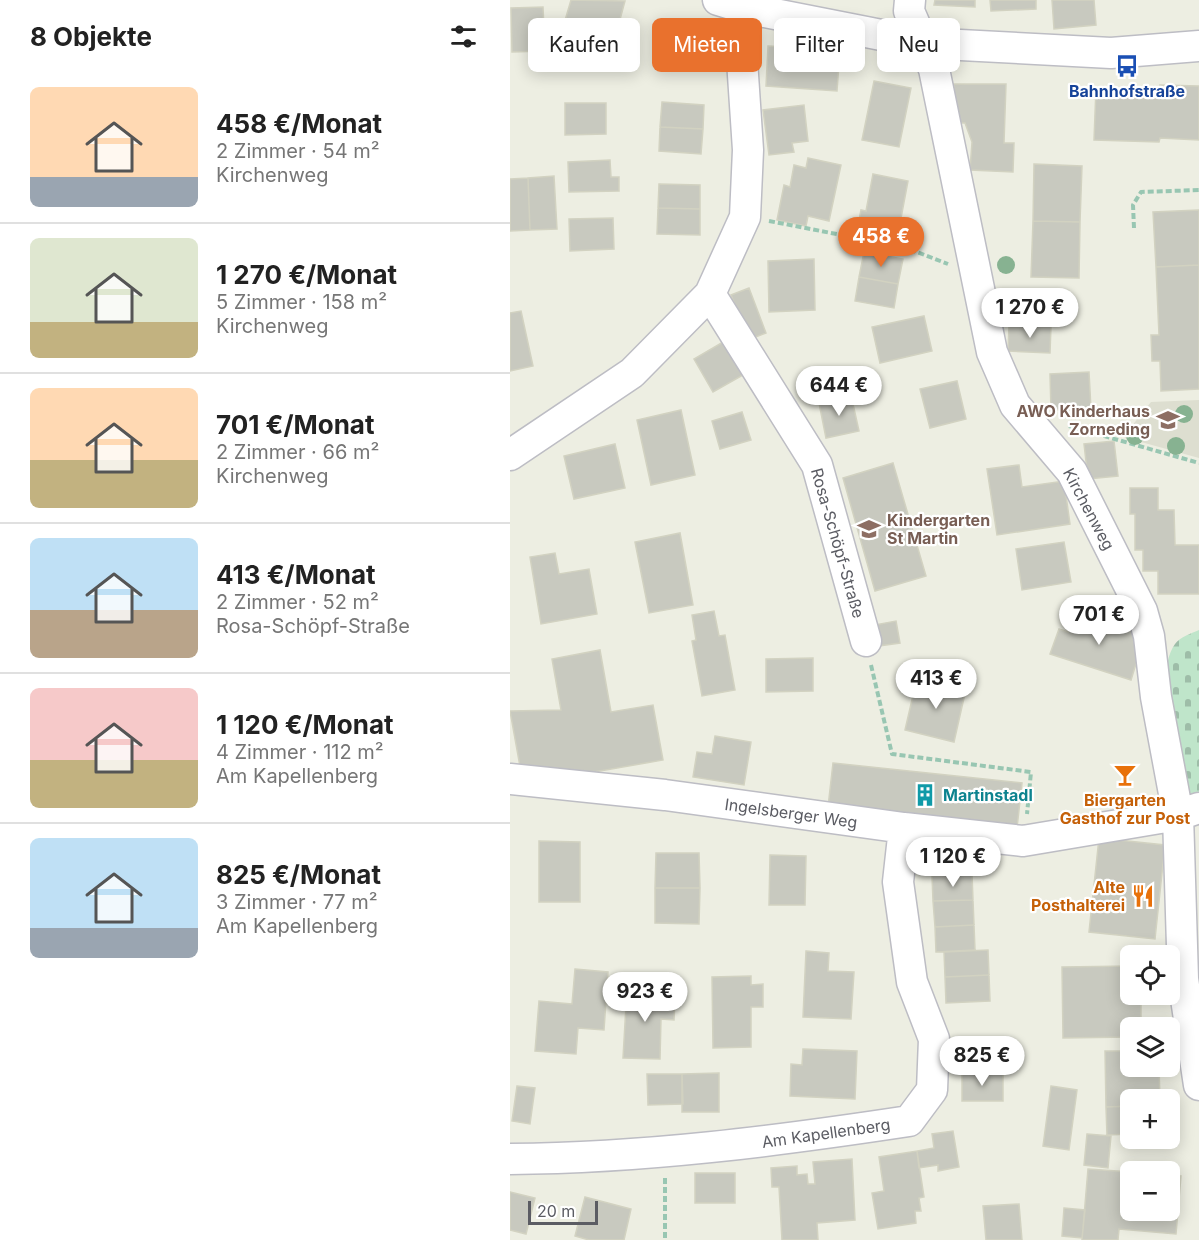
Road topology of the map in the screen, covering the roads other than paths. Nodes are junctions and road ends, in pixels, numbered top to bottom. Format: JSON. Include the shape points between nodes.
{"nodes":[{"id":1,"x":910,"y":0,"type":"edge"},
{"id":2,"x":731,"y":4,"type":"edge"},
{"id":3,"x":912,"y":18,"type":"edge"},
{"id":4,"x":877,"y":34,"type":"edge"},
{"id":5,"x":960,"y":45,"type":"edge"},
{"id":6,"x":1199,"y":46,"type":"edge"},
{"id":7,"x":935,"y":72,"type":"edge"},
{"id":8,"x":710,"y":294,"type":"junction"},
{"id":9,"x":510,"y":456,"type":"edge"},
{"id":10,"x":866,"y":641,"type":"road end"},
{"id":11,"x":510,"y":779,"type":"edge"},
{"id":12,"x":1189,"y":811,"type":"edge"},
{"id":13,"x":904,"y":828,"type":"junction"},
{"id":14,"x":1199,"y":1085,"type":"edge"},
{"id":15,"x":510,"y":1159,"type":"edge"}],
"edges":[{"from":1,"to":3,"type":"street","name":"Kirchenweg"},
{"from":2,"to":4,"type":"street"},
{"from":2,"to":8,"type":"street","via":[[742,60],[748,150],[745,217]]},
{"from":5,"to":6,"type":"street","via":[[1119,53]]},
{"from":7,"to":12,"type":"street","name":"Kirchenweg","via":[[992,352],[1015,405],[1072,472],[1142,611],[1156,697]]},
{"from":8,"to":9,"type":"street","via":[[632,373]]},
{"from":8,"to":10,"type":"street","name":"Rosa-Schöpf-Straße","via":[[817,465]]},
{"from":11,"to":13,"type":"street","name":"Ingelsberger Weg","via":[[665,795]]},
{"from":12,"to":13,"type":"street","name":"Ingelsberger Weg","via":[[1077,825],[1023,841]]},
{"from":12,"to":14,"type":"street","name":"Kirchenweg","via":[[1183,979]]},
{"from":13,"to":15,"type":"street","name":"Am Kapellenberg","via":[[898,882],[910,971],[934,1039],[932,1090],[909,1121],[789,1140],[578,1158]]}]}
